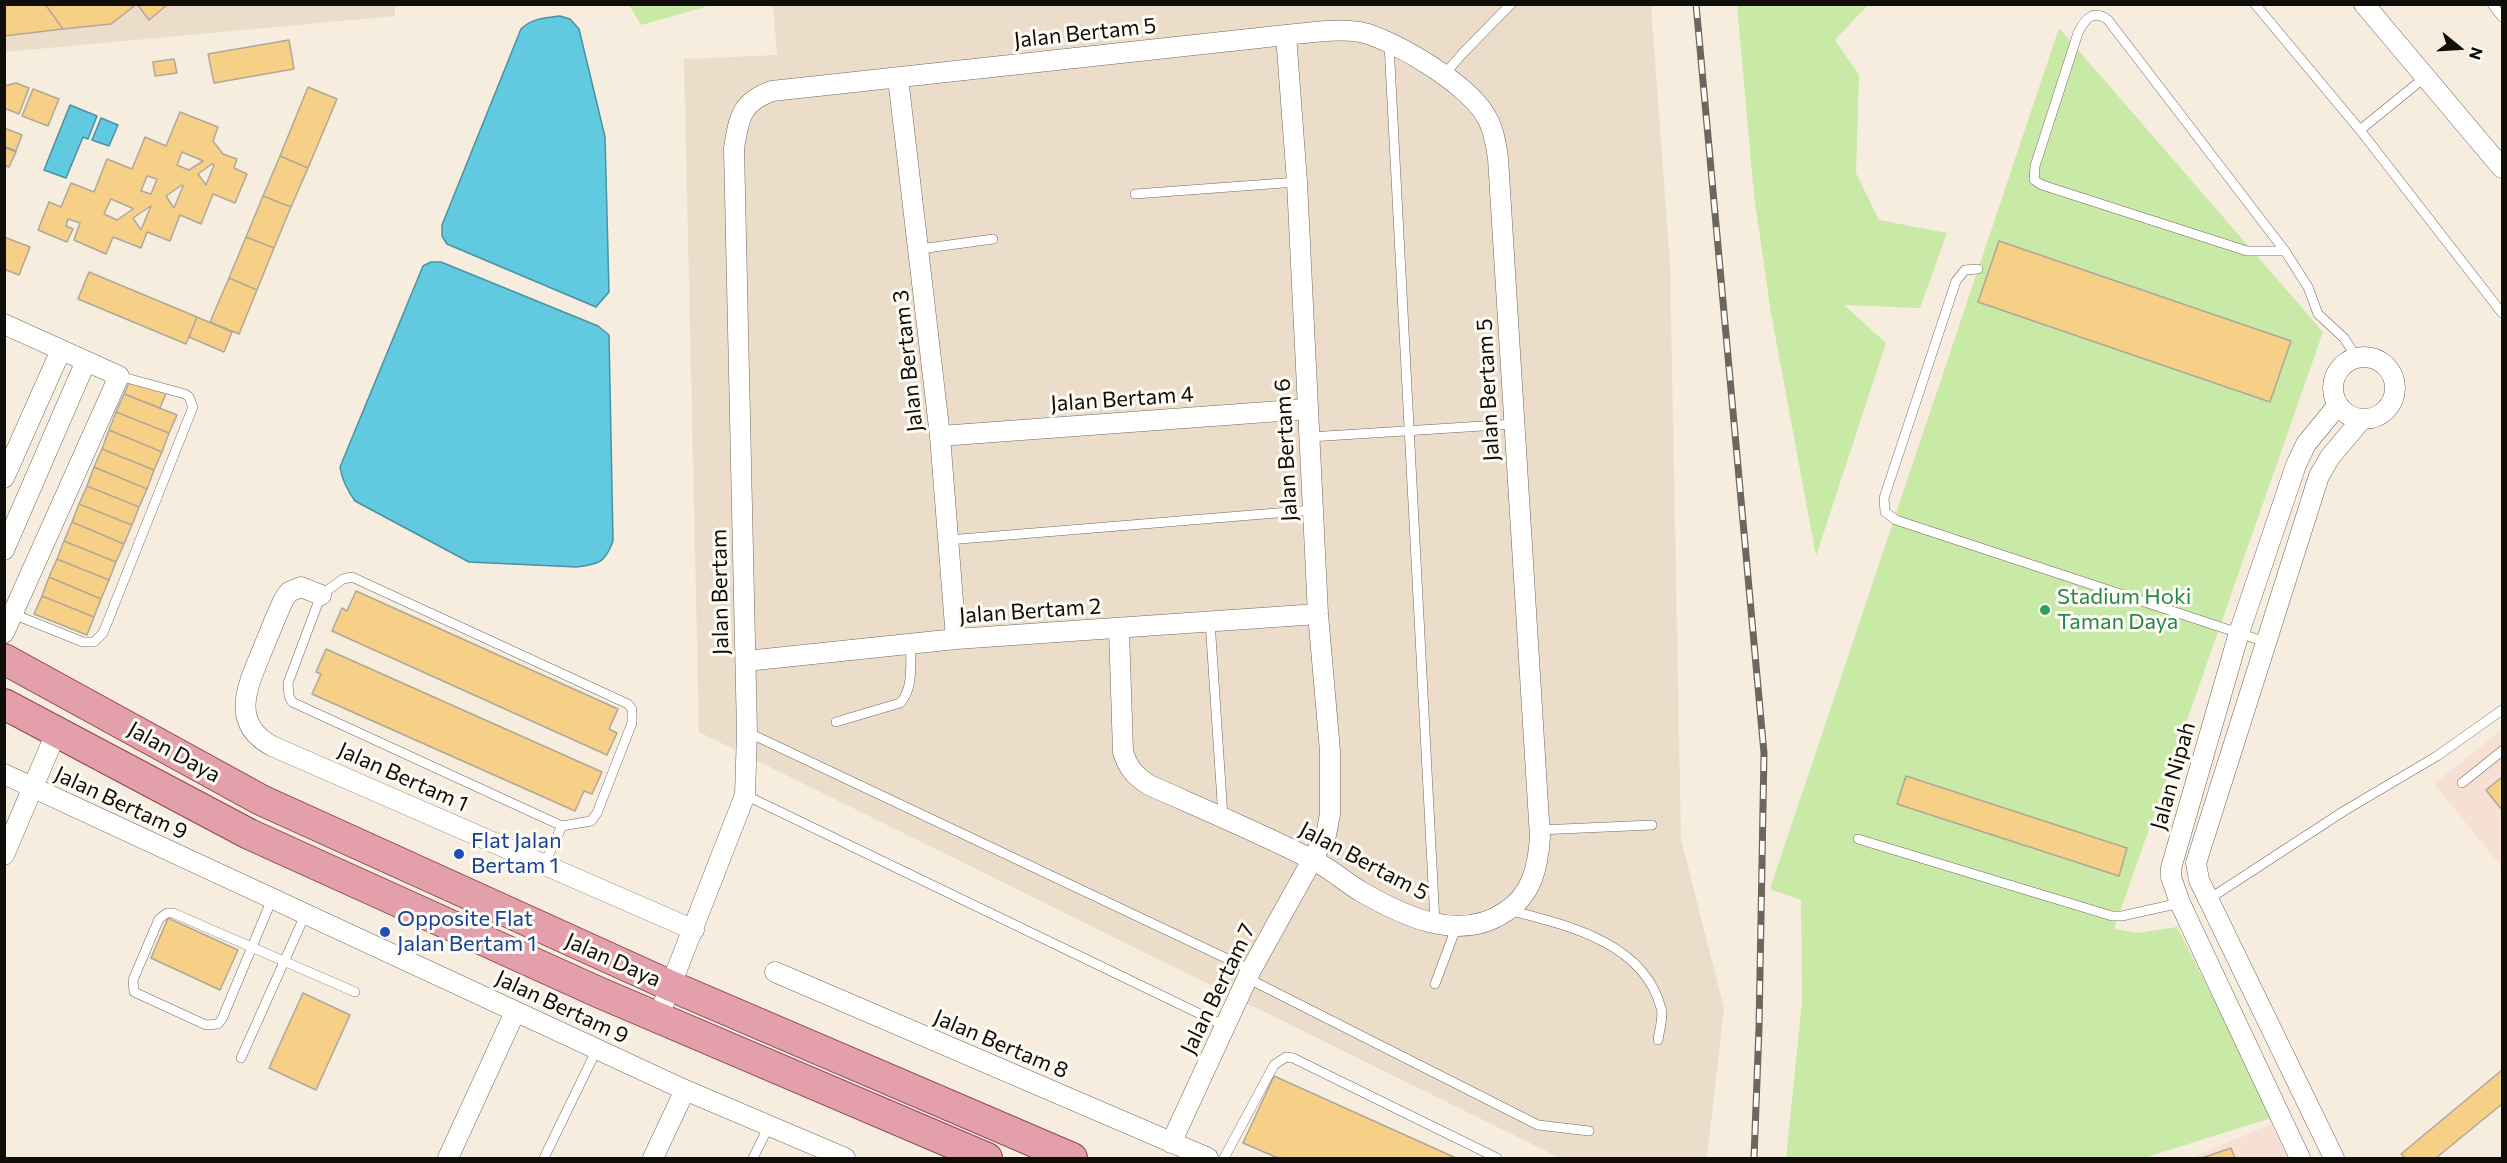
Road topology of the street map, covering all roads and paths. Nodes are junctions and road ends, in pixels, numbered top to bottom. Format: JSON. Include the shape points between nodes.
{"nodes":[{"id":1,"x":1511,"y":4,"type":"edge"},
{"id":2,"x":2255,"y":4,"type":"edge"},
{"id":3,"x":2364,"y":4,"type":"edge"},
{"id":4,"x":2492,"y":4,"type":"edge"},
{"id":5,"x":2502,"y":17,"type":"edge"},
{"id":6,"x":1286,"y":35,"type":"junction"},
{"id":7,"x":1389,"y":42,"type":"junction"},
{"id":8,"x":1443,"y":76,"type":"junction"},
{"id":9,"x":898,"y":78,"type":"junction"},
{"id":10,"x":2424,"y":78,"type":"junction"},
{"id":11,"x":2360,"y":130,"type":"junction"},
{"id":12,"x":734,"y":148,"type":"joint"},
{"id":13,"x":2502,"y":168,"type":"edge"},
{"id":14,"x":1298,"y":182,"type":"junction"},
{"id":15,"x":1135,"y":194,"type":"dead end"},
{"id":16,"x":993,"y":239,"type":"dead end"},
{"id":17,"x":920,"y":249,"type":"junction"},
{"id":18,"x":2285,"y":251,"type":"junction"},
{"id":19,"x":1978,"y":269,"type":"dead end"},
{"id":20,"x":2502,"y":313,"type":"edge"},
{"id":21,"x":4,"y":324,"type":"edge"},
{"id":22,"x":61,"y":350,"type":"junction"},
{"id":23,"x":2357,"y":358,"type":"junction"},
{"id":24,"x":86,"y":361,"type":"junction"},
{"id":25,"x":119,"y":376,"type":"junction"},
{"id":26,"x":2338,"y":405,"type":"junction"},
{"id":27,"x":1308,"y":409,"type":"junction"},
{"id":28,"x":2362,"y":419,"type":"junction"},
{"id":29,"x":1514,"y":424,"type":"junction"},
{"id":30,"x":1408,"y":431,"type":"junction"},
{"id":31,"x":940,"y":436,"type":"junction"},
{"id":32,"x":1310,"y":437,"type":"junction"},
{"id":33,"x":4,"y":478,"type":"edge"},
{"id":34,"x":1313,"y":510,"type":"junction"},
{"id":35,"x":10,"y":521,"type":"edge"},
{"id":36,"x":948,"y":540,"type":"junction"},
{"id":37,"x":4,"y":550,"type":"edge"},
{"id":38,"x":321,"y":595,"type":"junction"},
{"id":39,"x":13,"y":614,"type":"junction"},
{"id":40,"x":1318,"y":614,"type":"junction"},
{"id":41,"x":1210,"y":621,"type":"junction"},
{"id":42,"x":1119,"y":630,"type":"junction"},
{"id":43,"x":4,"y":633,"type":"edge"},
{"id":44,"x":2239,"y":633,"type":"junction"},
{"id":45,"x":956,"y":639,"type":"junction"},
{"id":46,"x":2266,"y":642,"type":"junction"},
{"id":47,"x":911,"y":644,"type":"junction"},
{"id":48,"x":4,"y":659,"type":"edge"},
{"id":49,"x":746,"y":661,"type":"junction"},
{"id":50,"x":4,"y":704,"type":"edge"},
{"id":51,"x":2502,"y":710,"type":"edge"},
{"id":52,"x":836,"y":722,"type":"dead end"},
{"id":53,"x":747,"y":732,"type":"junction"},
{"id":54,"x":56,"y":733,"type":"junction"},
{"id":55,"x":2502,"y":752,"type":"edge"},
{"id":56,"x":4,"y":774,"type":"edge"},
{"id":57,"x":2462,"y":783,"type":"dead end"},
{"id":58,"x":33,"y":789,"type":"junction"},
{"id":59,"x":745,"y":795,"type":"junction"},
{"id":60,"x":1222,"y":817,"type":"junction"},
{"id":61,"x":1652,"y":825,"type":"dead end"},
{"id":62,"x":562,"y":826,"type":"junction"},
{"id":63,"x":1539,"y":831,"type":"junction"},
{"id":64,"x":1858,"y":840,"type":"dead end"},
{"id":65,"x":4,"y":855,"type":"edge"},
{"id":66,"x":1313,"y":860,"type":"junction"},
{"id":67,"x":544,"y":865,"type":"junction"},
{"id":68,"x":272,"y":899,"type":"junction"},
{"id":69,"x":2209,"y":899,"type":"junction"},
{"id":70,"x":2180,"y":903,"type":"junction"},
{"id":71,"x":1509,"y":910,"type":"junction"},
{"id":72,"x":305,"y":915,"type":"junction"},
{"id":73,"x":1435,"y":924,"type":"junction"},
{"id":74,"x":1455,"y":928,"type":"junction"},
{"id":75,"x":694,"y":930,"type":"junction"},
{"id":76,"x":251,"y":948,"type":"junction"},
{"id":77,"x":284,"y":962,"type":"junction"},
{"id":78,"x":775,"y":972,"type":"dead end"},
{"id":79,"x":1249,"y":974,"type":"junction"},
{"id":80,"x":1435,"y":984,"type":"dead end"},
{"id":81,"x":671,"y":986,"type":"junction"},
{"id":82,"x":355,"y":992,"type":"dead end"},
{"id":83,"x":515,"y":1012,"type":"junction"},
{"id":84,"x":658,"y":1018,"type":"junction"},
{"id":85,"x":1225,"y":1026,"type":"junction"},
{"id":86,"x":1658,"y":1040,"type":"dead end"},
{"id":87,"x":597,"y":1049,"type":"junction"},
{"id":88,"x":241,"y":1058,"type":"dead end"},
{"id":89,"x":685,"y":1090,"type":"junction"},
{"id":90,"x":769,"y":1126,"type":"junction"},
{"id":91,"x":1589,"y":1131,"type":"dead end"},
{"id":92,"x":1171,"y":1143,"type":"junction"},
{"id":93,"x":448,"y":1158,"type":"edge"},
{"id":94,"x":544,"y":1158,"type":"edge"},
{"id":95,"x":653,"y":1158,"type":"edge"},
{"id":96,"x":753,"y":1158,"type":"edge"},
{"id":97,"x":845,"y":1158,"type":"edge"},
{"id":98,"x":987,"y":1158,"type":"edge"},
{"id":99,"x":1072,"y":1158,"type":"edge"},
{"id":100,"x":1208,"y":1158,"type":"edge"},
{"id":101,"x":1224,"y":1158,"type":"edge"},
{"id":102,"x":1497,"y":1158,"type":"edge"},
{"id":103,"x":2300,"y":1158,"type":"edge"},
{"id":104,"x":2334,"y":1158,"type":"edge"}],
"edges":[{"from":1,"to":8,"type":"lane"},
{"from":2,"to":11,"type":"lane"},
{"from":3,"to":10,"type":"street"},
{"from":4,"to":5,"type":"lane"},
{"from":6,"to":7,"type":"street","name":"Jalan Bertam 5","via":[[1357,32]]},
{"from":6,"to":9,"type":"street","name":"Jalan Bertam 5"},
{"from":6,"to":14,"type":"street","name":"Jalan Bertam 6"},
{"from":7,"to":8,"type":"street","name":"Jalan Bertam 5"},
{"from":7,"to":30,"type":"lane"},
{"from":8,"to":29,"type":"street","name":"Jalan Bertam 5","via":[[1479,105],[1494,136]]},
{"from":9,"to":12,"type":"street","name":"Jalan Bertam 5","via":[[772,91],[757,96],[745,107]]},
{"from":9,"to":17,"type":"street","name":"Jalan Bertam 3"},
{"from":10,"to":11,"type":"lane"},
{"from":10,"to":13,"type":"street"},
{"from":11,"to":20,"type":"lane"},
{"from":12,"to":49,"type":"street","name":"Jalan Bertam"},
{"from":14,"to":15,"type":"lane"},
{"from":14,"to":27,"type":"street","name":"Jalan Bertam 6"},
{"from":16,"to":17,"type":"lane"},
{"from":17,"to":31,"type":"street","name":"Jalan Bertam 3"},
{"from":18,"to":18,"type":"lane","via":[[2247,251],[2036,183],[2033,172],[2078,33],[2087,18],[2094,14],[2108,20]]},
{"from":18,"to":23,"type":"lane","via":[[2308,287],[2318,314],[2347,341]]},
{"from":19,"to":44,"type":"lane","via":[[1965,270],[1956,281],[1884,498],[1885,512],[1896,520]]},
{"from":21,"to":22,"type":"street"},
{"from":22,"to":24,"type":"street"},
{"from":22,"to":33,"type":"street"},
{"from":23,"to":26,"type":"street","via":[[2344,364],[2336,376],[2333,391]]},
{"from":23,"to":28,"type":"street","via":[[2372,359],[2385,366],[2394,386],[2392,400],[2383,412]]},
{"from":24,"to":25,"type":"street"},
{"from":24,"to":35,"type":"street"},
{"from":25,"to":39,"type":"street"},
{"from":25,"to":39,"type":"lane","via":[[185,394],[193,407],[103,633],[94,642],[83,642]]},
{"from":26,"to":28,"type":"street","via":[[2348,415]]},
{"from":26,"to":44,"type":"street","name":"Jalan Nipah","via":[[2298,457]]},
{"from":27,"to":31,"type":"street","name":"Jalan Bertam 4"},
{"from":27,"to":32,"type":"street","name":"Jalan Bertam 6"},
{"from":28,"to":46,"type":"street","name":"Jalan Nipah","via":[[2322,469]]},
{"from":29,"to":30,"type":"lane"},
{"from":29,"to":63,"type":"street","name":"Jalan Bertam 5"},
{"from":30,"to":32,"type":"lane"},
{"from":30,"to":73,"type":"lane"},
{"from":31,"to":36,"type":"street","name":"Jalan Bertam 3"},
{"from":32,"to":34,"type":"street","name":"Jalan Bertam 6"},
{"from":34,"to":36,"type":"lane"},
{"from":34,"to":40,"type":"street","name":"Jalan Bertam 6"},
{"from":35,"to":37,"type":"street"},
{"from":36,"to":45,"type":"street","name":"Jalan Bertam 3"},
{"from":38,"to":62,"type":"lane","via":[[288,683],[292,702]]},
{"from":38,"to":62,"type":"lane","via":[[343,579],[357,579],[628,704],[632,723],[597,813],[587,823]]},
{"from":38,"to":67,"type":"street","name":"Jalan Bertam 1","via":[[301,587],[284,599],[246,691],[247,719],[259,738]]},
{"from":39,"to":43,"type":"street"},
{"from":40,"to":41,"type":"street","name":"Jalan Bertam 2"},
{"from":40,"to":66,"type":"street","name":"Jalan Bertam 6","via":[[1331,789],[1326,835]]},
{"from":41,"to":42,"type":"street","name":"Jalan Bertam 2"},
{"from":41,"to":60,"type":"lane"},
{"from":42,"to":45,"type":"street","name":"Jalan Bertam 2"},
{"from":42,"to":60,"type":"street","name":"Jalan Bertam 5","via":[[1123,752],[1128,766],[1149,785]]},
{"from":44,"to":46,"type":"lane"},
{"from":44,"to":70,"type":"street","name":"Jalan Nipah","via":[[2172,864]]},
{"from":45,"to":47,"type":"street","name":"Jalan Bertam 2"},
{"from":46,"to":69,"type":"street","name":"Jalan Nipah","via":[[2198,857],[2197,874]]},
{"from":47,"to":49,"type":"street","name":"Jalan Bertam 2"},
{"from":47,"to":52,"type":"lane","via":[[906,697],[900,703]]},
{"from":48,"to":81,"type":"main road","name":"Jalan Daya","via":[[261,800]]},
{"from":49,"to":53,"type":"street","name":"Jalan Bertam"},
{"from":50,"to":54,"type":"main road","name":"Jalan Daya"},
{"from":51,"to":69,"type":"lane","via":[[2437,756]]},
{"from":53,"to":59,"type":"street","name":"Jalan Bertam"},
{"from":53,"to":79,"type":"lane"},
{"from":54,"to":58,"type":"street"},
{"from":54,"to":84,"type":"main road","name":"Jalan Daya","via":[[249,834]]},
{"from":55,"to":57,"type":"lane"},
{"from":56,"to":58,"type":"street","name":"Jalan Bertam 9"},
{"from":58,"to":65,"type":"street"},
{"from":58,"to":68,"type":"street","name":"Jalan Bertam 9"},
{"from":59,"to":75,"type":"street","name":"Jalan Bertam"},
{"from":59,"to":85,"type":"lane"},
{"from":60,"to":66,"type":"street","name":"Jalan Bertam 5"},
{"from":61,"to":63,"type":"lane"},
{"from":62,"to":67,"type":"lane"},
{"from":63,"to":71,"type":"street","name":"Jalan Bertam 5","via":[[1538,867],[1525,893]]},
{"from":64,"to":70,"type":"lane","via":[[2112,916]]},
{"from":66,"to":73,"type":"street","name":"Jalan Bertam 5","via":[[1360,891]]},
{"from":66,"to":79,"type":"street","name":"Jalan Bertam 7"},
{"from":67,"to":75,"type":"street","name":"Jalan Bertam 1"},
{"from":68,"to":72,"type":"street","name":"Jalan Bertam 9"},
{"from":68,"to":76,"type":"lane"},
{"from":69,"to":104,"type":"street","name":"Jalan Nipah"},
{"from":70,"to":103,"type":"street","name":"Jalan Nipah"},
{"from":71,"to":74,"type":"street","name":"Jalan Bertam 5","via":[[1496,918]]},
{"from":71,"to":86,"type":"lane","via":[[1590,934],[1630,957],[1653,987],[1662,1010]]},
{"from":72,"to":77,"type":"lane"},
{"from":72,"to":83,"type":"street","name":"Jalan Bertam 9"},
{"from":73,"to":74,"type":"street","name":"Jalan Bertam 5"},
{"from":74,"to":80,"type":"lane"},
{"from":75,"to":81,"type":"street","name":"Jalan Bertam"},
{"from":76,"to":76,"type":"lane","via":[[168,913],[159,918],[131,986],[138,996],[212,1026],[222,1019]]},
{"from":76,"to":77,"type":"lane"},
{"from":77,"to":82,"type":"lane"},
{"from":77,"to":88,"type":"lane"},
{"from":78,"to":92,"type":"street","name":"Jalan Bertam 8"},
{"from":79,"to":85,"type":"street","name":"Jalan Bertam 7"},
{"from":79,"to":91,"type":"lane","via":[[1538,1125]]},
{"from":81,"to":84,"type":"street","name":"Jalan Bertam"},
{"from":81,"to":99,"type":"main road","name":"Jalan Daya"},
{"from":83,"to":87,"type":"street","name":"Jalan Bertam 9"},
{"from":83,"to":93,"type":"street"},
{"from":84,"to":98,"type":"main road","name":"Jalan Daya"},
{"from":85,"to":92,"type":"street","name":"Jalan Bertam 7"},
{"from":87,"to":89,"type":"street","name":"Jalan Bertam 9"},
{"from":87,"to":94,"type":"lane"},
{"from":89,"to":90,"type":"street","name":"Jalan Bertam 9"},
{"from":89,"to":95,"type":"street"},
{"from":90,"to":96,"type":"lane"},
{"from":90,"to":97,"type":"street","name":"Jalan Bertam 9"},
{"from":92,"to":100,"type":"street","name":"Jalan Bertam 8"},
{"from":101,"to":102,"type":"lane","via":[[1274,1065],[1286,1057]]}]}
